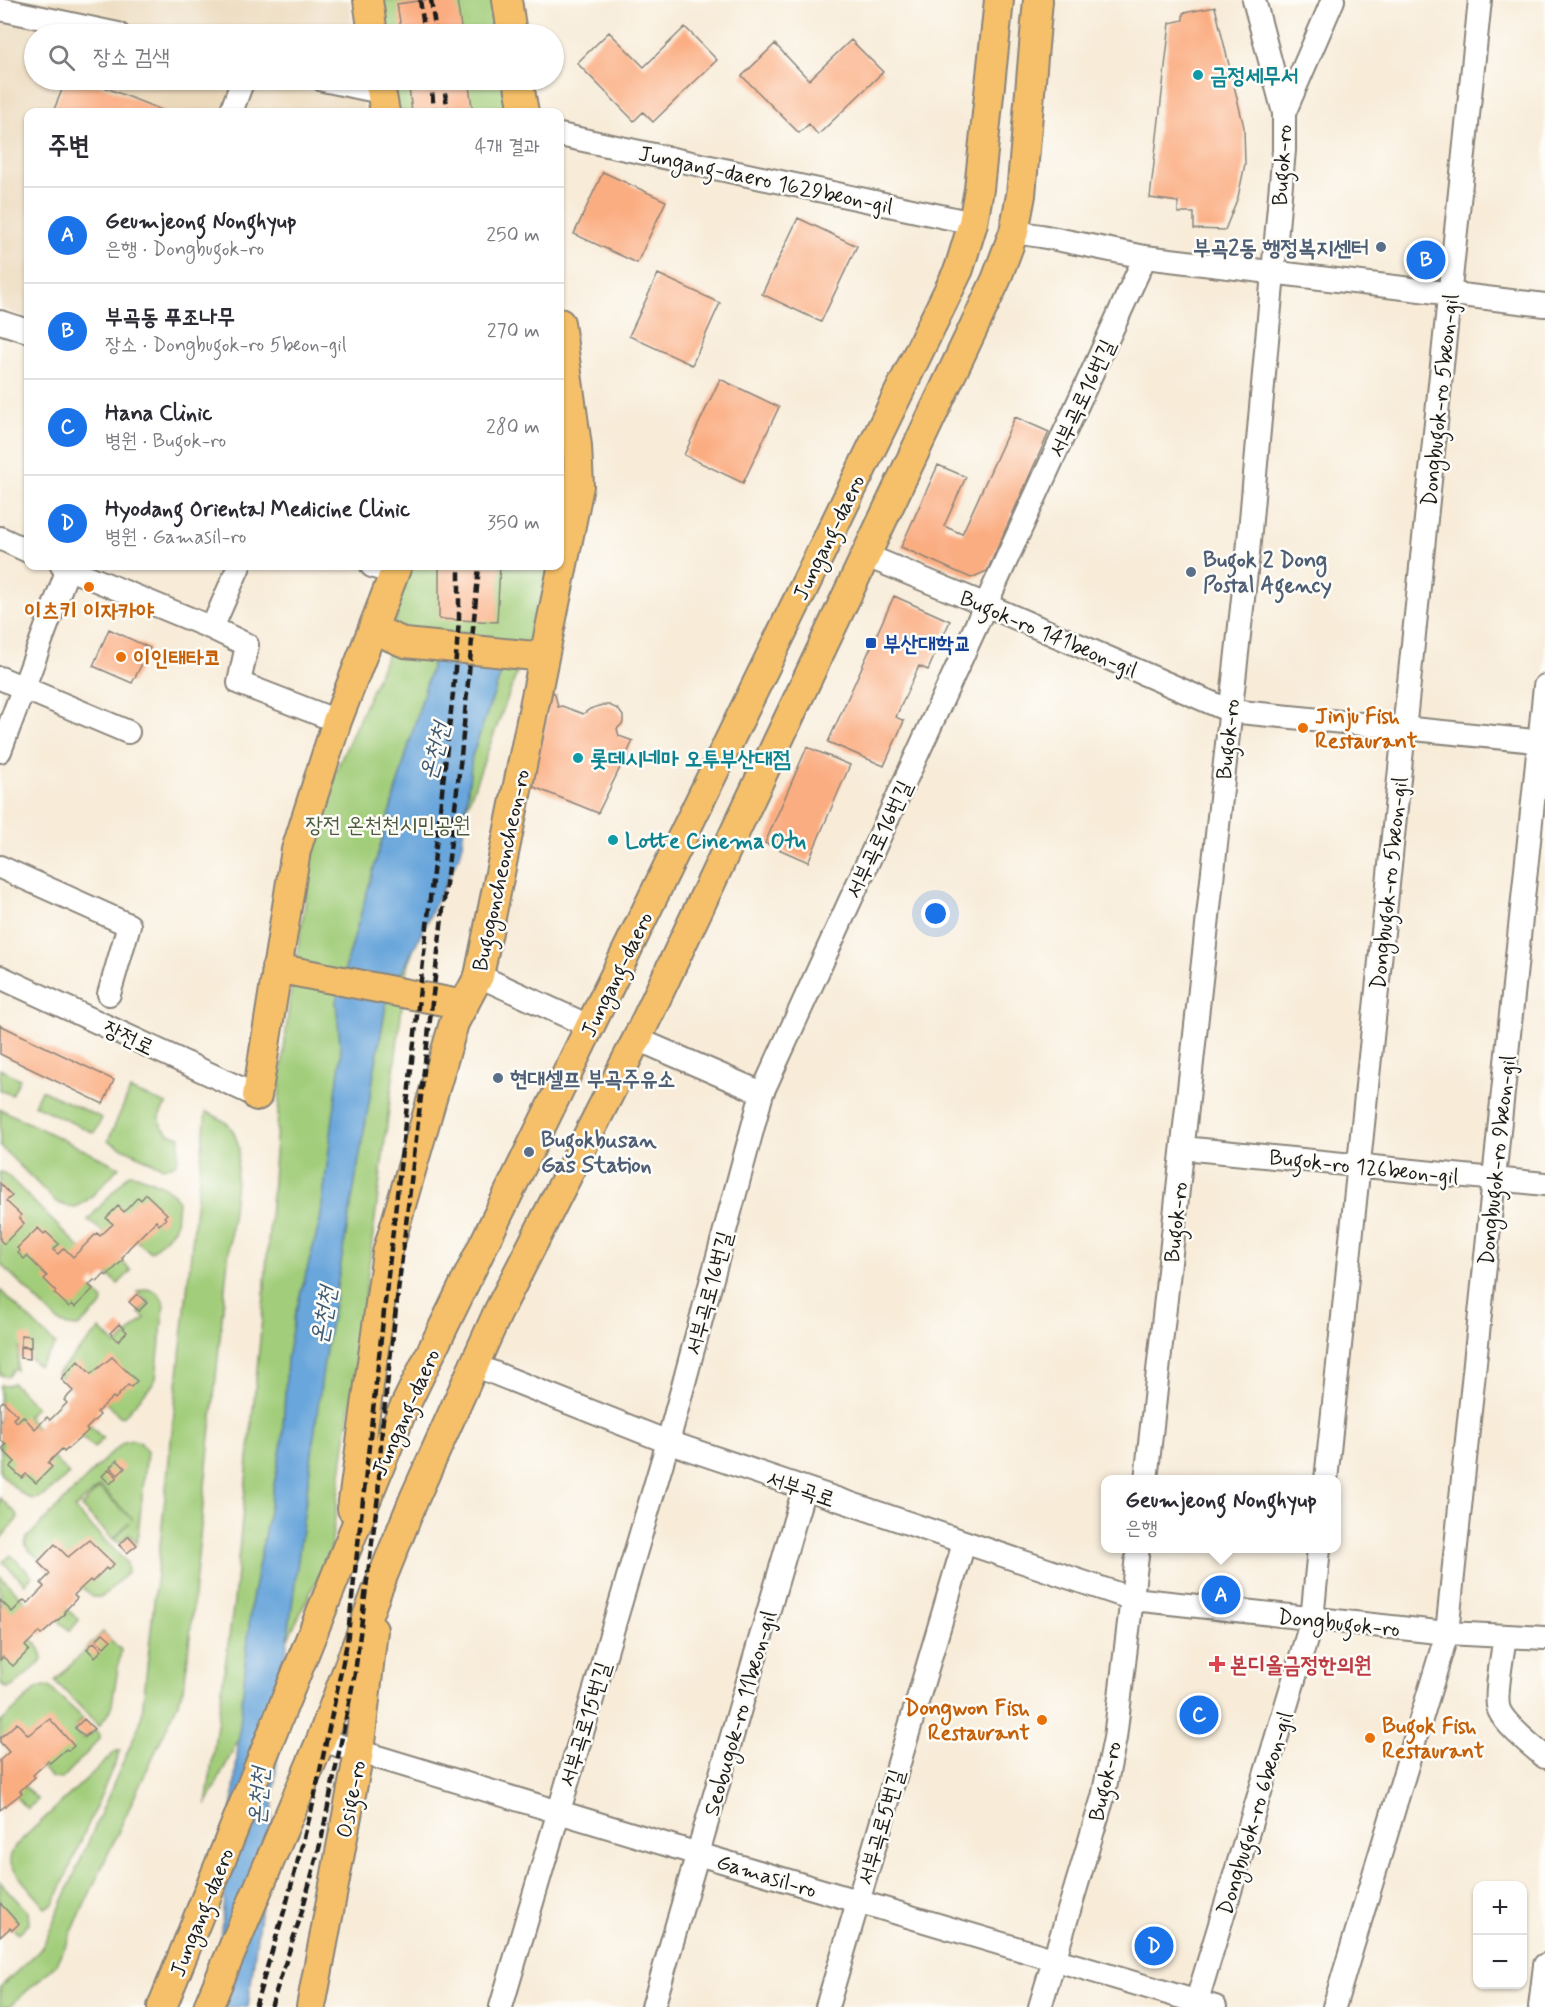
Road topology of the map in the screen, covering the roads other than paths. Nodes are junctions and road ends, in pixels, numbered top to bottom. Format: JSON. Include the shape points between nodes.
{"nodes":[{"id":1,"x":368,"y":0,"type":"edge"},
{"id":2,"x":507,"y":0,"type":"edge"},
{"id":3,"x":999,"y":0,"type":"edge"},
{"id":4,"x":1038,"y":0,"type":"edge"},
{"id":5,"x":1254,"y":0,"type":"edge"},
{"id":6,"x":1333,"y":0,"type":"edge"},
{"id":7,"x":1480,"y":0,"type":"edge"},
{"id":8,"x":0,"y":9,"type":"edge"},
{"id":9,"x":71,"y":24,"type":"edge"},
{"id":10,"x":372,"y":24,"type":"edge"},
{"id":11,"x":511,"y":24,"type":"edge"},
{"id":12,"x":239,"y":90,"type":"edge"},
{"id":13,"x":362,"y":90,"type":"edge"},
{"id":14,"x":520,"y":90,"type":"edge"},
{"id":15,"x":382,"y":95,"type":"edge"},
{"id":16,"x":232,"y":108,"type":"edge"},
{"id":17,"x":523,"y":108,"type":"edge"},
{"id":18,"x":1284,"y":113,"type":"junction"},
{"id":19,"x":564,"y":136,"type":"edge"},
{"id":20,"x":973,"y":223,"type":"junction"},
{"id":21,"x":1014,"y":232,"type":"junction"},
{"id":22,"x":1146,"y":257,"type":"junction"},
{"id":23,"x":1273,"y":271,"type":"junction"},
{"id":24,"x":1450,"y":293,"type":"junction"},
{"id":25,"x":1545,"y":305,"type":"edge"},
{"id":26,"x":0,"y":322,"type":"edge"},
{"id":27,"x":24,"y":330,"type":"edge"},
{"id":28,"x":564,"y":351,"type":"edge"},
{"id":29,"x":0,"y":538,"type":"edge"},
{"id":30,"x":564,"y":545,"type":"edge"},
{"id":31,"x":24,"y":549,"type":"edge"},
{"id":32,"x":867,"y":556,"type":"junction"},
{"id":33,"x":66,"y":570,"type":"edge"},
{"id":34,"x":76,"y":570,"type":"edge"},
{"id":35,"x":237,"y":570,"type":"edge"},
{"id":36,"x":388,"y":570,"type":"edge"},
{"id":37,"x":558,"y":570,"type":"edge"},
{"id":38,"x":986,"y":605,"type":"junction"},
{"id":39,"x":212,"y":628,"type":"junction"},
{"id":40,"x":373,"y":629,"type":"junction"},
{"id":41,"x":536,"y":656,"type":"junction"},
{"id":42,"x":0,"y":678,"type":"edge"},
{"id":43,"x":1545,"y":686,"type":"edge"},
{"id":44,"x":24,"y":688,"type":"junction"},
{"id":45,"x":1230,"y":711,"type":"junction"},
{"id":46,"x":337,"y":721,"type":"junction"},
{"id":47,"x":1404,"y":728,"type":"junction"},
{"id":48,"x":128,"y":732,"type":"dead end"},
{"id":49,"x":1542,"y":742,"type":"edge"},
{"id":50,"x":0,"y":751,"type":"edge"},
{"id":51,"x":0,"y":867,"type":"edge"},
{"id":52,"x":287,"y":970,"type":"junction"},
{"id":53,"x":479,"y":976,"type":"junction"},
{"id":54,"x":0,"y":978,"type":"edge"},
{"id":55,"x":110,"y":994,"type":"dead end"},
{"id":56,"x":457,"y":1003,"type":"junction"},
{"id":57,"x":591,"y":1027,"type":"junction"},
{"id":58,"x":637,"y":1039,"type":"junction"},
{"id":59,"x":762,"y":1093,"type":"junction"},
{"id":60,"x":257,"y":1096,"type":"joint"},
{"id":61,"x":1183,"y":1148,"type":"junction"},
{"id":62,"x":1359,"y":1166,"type":"junction"},
{"id":63,"x":1494,"y":1179,"type":"junction"},
{"id":64,"x":1545,"y":1184,"type":"edge"},
{"id":65,"x":474,"y":1365,"type":"junction"},
{"id":66,"x":668,"y":1442,"type":"junction"},
{"id":67,"x":1146,"y":1475,"type":"edge"},
{"id":68,"x":1326,"y":1475,"type":"edge"},
{"id":69,"x":804,"y":1489,"type":"junction"},
{"id":70,"x":964,"y":1543,"type":"junction"},
{"id":71,"x":347,"y":1551,"type":"junction"},
{"id":72,"x":1138,"y":1553,"type":"edge"},
{"id":73,"x":1319,"y":1553,"type":"edge"},
{"id":74,"x":378,"y":1588,"type":"junction"},
{"id":75,"x":1133,"y":1599,"type":"junction"},
{"id":76,"x":1312,"y":1620,"type":"junction"},
{"id":77,"x":1447,"y":1633,"type":"junction"},
{"id":78,"x":1505,"y":1636,"type":"junction"},
{"id":79,"x":1545,"y":1638,"type":"edge"},
{"id":80,"x":321,"y":1740,"type":"junction"},
{"id":81,"x":359,"y":1752,"type":"junction"},
{"id":82,"x":1545,"y":1757,"type":"edge"},
{"id":83,"x":557,"y":1812,"type":"junction"},
{"id":84,"x":698,"y":1854,"type":"junction"},
{"id":85,"x":858,"y":1902,"type":"junction"},
{"id":86,"x":1055,"y":1959,"type":"junction"},
{"id":87,"x":1545,"y":1965,"type":"edge"},
{"id":88,"x":163,"y":2004,"type":"edge"},
{"id":89,"x":1202,"y":2005,"type":"edge"},
{"id":90,"x":208,"y":2007,"type":"edge"},
{"id":91,"x":311,"y":2007,"type":"edge"},
{"id":92,"x":501,"y":2007,"type":"edge"},
{"id":93,"x":652,"y":2007,"type":"edge"},
{"id":94,"x":827,"y":2007,"type":"edge"},
{"id":95,"x":1040,"y":2007,"type":"edge"},
{"id":96,"x":1334,"y":2007,"type":"edge"},
{"id":97,"x":1540,"y":2007,"type":"edge"}],
"edges":[{"from":1,"to":10,"type":"main road"},
{"from":2,"to":11,"type":"main road"},
{"from":3,"to":20,"type":"main road","name":"Jungang-daero","via":[[980,189]]},
{"from":4,"to":21,"type":"main road","name":"Jungang-daero","via":[[1021,195]]},
{"from":5,"to":18,"type":"street","name":"Bugok-ro"},
{"from":6,"to":18,"type":"street"},
{"from":7,"to":24,"type":"street","name":"Dongbugok-ro 5beon-gil"},
{"from":8,"to":9,"type":"street"},
{"from":12,"to":16,"type":"street"},
{"from":13,"to":15,"type":"street"},
{"from":14,"to":17,"type":"main road"},
{"from":18,"to":23,"type":"street","name":"Bugok-ro"},
{"from":19,"to":20,"type":"street","name":"Jungang-daero 1629beon-gil"},
{"from":20,"to":57,"type":"main road","name":"Jungang-daero","via":[[954,279]]},
{"from":21,"to":22,"type":"street"},
{"from":21,"to":32,"type":"main road","name":"Jungang-daero","via":[[996,280]]},
{"from":22,"to":23,"type":"street"},
{"from":22,"to":38,"type":"street","name":"서부곡로16번길"},
{"from":23,"to":24,"type":"street"},
{"from":23,"to":45,"type":"street","name":"Bugok-ro"},
{"from":24,"to":25,"type":"street"},
{"from":24,"to":47,"type":"street","name":"Dongbugok-ro 5beon-gil"},
{"from":26,"to":27,"type":"street"},
{"from":28,"to":30,"type":"main road","name":"Bugogoncheoncheon-ro","via":[[579,486]]},
{"from":29,"to":31,"type":"street"},
{"from":32,"to":38,"type":"street","name":"Bugok-ro 141beon-gil"},
{"from":32,"to":58,"type":"main road","name":"Jungang-daero"},
{"from":33,"to":44,"type":"street"},
{"from":34,"to":39,"type":"street"},
{"from":35,"to":39,"type":"street"},
{"from":36,"to":40,"type":"main road"},
{"from":37,"to":41,"type":"main road","name":"Bugogoncheoncheon-ro"},
{"from":38,"to":45,"type":"street","name":"Bugok-ro 141beon-gil"},
{"from":38,"to":59,"type":"street","name":"서부곡로16번길"},
{"from":39,"to":46,"type":"street","via":[[247,645],[239,683]]},
{"from":40,"to":41,"type":"main road","via":[[405,643]]},
{"from":40,"to":46,"type":"main road"},
{"from":41,"to":53,"type":"main road","name":"Bugogoncheoncheon-ro"},
{"from":42,"to":44,"type":"street"},
{"from":43,"to":49,"type":"street","name":"Dongbugok-ro 9beon-gil"},
{"from":44,"to":48,"type":"street"},
{"from":44,"to":50,"type":"street"},
{"from":45,"to":47,"type":"street","name":"Bugok-ro 141beon-gil"},
{"from":45,"to":61,"type":"street","name":"Bugok-ro"},
{"from":46,"to":52,"type":"main road","via":[[296,850]]},
{"from":47,"to":49,"type":"street","name":"Bugok-ro 141beon-gil"},
{"from":47,"to":62,"type":"street","name":"Dongbugok-ro 5beon-gil"},
{"from":49,"to":63,"type":"street","name":"Dongbugok-ro 9beon-gil"},
{"from":51,"to":55,"type":"street","via":[[129,925]]},
{"from":52,"to":56,"type":"main road"},
{"from":52,"to":60,"type":"main road"},
{"from":53,"to":56,"type":"main road","name":"Bugogoncheoncheon-ro"},
{"from":53,"to":57,"type":"street"},
{"from":54,"to":60,"type":"street","name":"장전로"},
{"from":56,"to":71,"type":"main road","name":"Bugogoncheoncheon-ro","via":[[387,1253]]},
{"from":57,"to":71,"type":"main road","name":"Jungang-daero","via":[[400,1416]]},
{"from":58,"to":59,"type":"street"},
{"from":58,"to":65,"type":"main road","name":"Jungang-daero"},
{"from":59,"to":66,"type":"street","name":"서부곡로16번길"},
{"from":61,"to":62,"type":"street","name":"Bugok-ro 126beon-gil"},
{"from":61,"to":67,"type":"street","name":"Bugok-ro"},
{"from":62,"to":63,"type":"street","name":"Bugok-ro 126beon-gil"},
{"from":62,"to":68,"type":"street","name":"Dongbugok-ro 5beon-gil"},
{"from":63,"to":64,"type":"street","name":"Bugok-ro 126beon-gil"},
{"from":63,"to":77,"type":"street","name":"Dongbugok-ro 9beon-gil"},
{"from":65,"to":66,"type":"street","name":"서부곡로"},
{"from":65,"to":74,"type":"main road","name":"Jungang-daero"},
{"from":66,"to":69,"type":"street","name":"서부곡로"},
{"from":66,"to":83,"type":"street","name":"서부곡로15번길"},
{"from":69,"to":70,"type":"street","name":"서부곡로"},
{"from":69,"to":84,"type":"street","name":"Seobugok-ro 11beon-gil"},
{"from":70,"to":75,"type":"street","name":"서부곡로"},
{"from":70,"to":85,"type":"street","name":"서부곡로5번길"},
{"from":71,"to":88,"type":"main road","name":"Jungang-daero"},
{"from":72,"to":75,"type":"street","name":"Bugok-ro"},
{"from":73,"to":76,"type":"street"},
{"from":74,"to":80,"type":"main road","name":"Jungang-daero"},
{"from":74,"to":81,"type":"main road","name":"Osige-ro"},
{"from":75,"to":76,"type":"street","name":"Dongbugok-ro"},
{"from":75,"to":86,"type":"street","name":"Bugok-ro","via":[[1115,1738],[1103,1797]]},
{"from":76,"to":77,"type":"street","name":"Dongbugok-ro"},
{"from":76,"to":89,"type":"street","name":"Dongbugok-ro 6beon-gil"},
{"from":77,"to":78,"type":"street","name":"Dongbugok-ro"},
{"from":77,"to":96,"type":"street","name":"Dongbugok-ro 9beon-gil"},
{"from":78,"to":79,"type":"street","name":"Dongbugok-ro"},
{"from":78,"to":82,"type":"street","via":[[1499,1710]]},
{"from":80,"to":81,"type":"street","name":"Gamasil-ro"},
{"from":80,"to":90,"type":"main road","name":"Jungang-daero"},
{"from":81,"to":83,"type":"street","name":"Gamasil-ro"},
{"from":81,"to":91,"type":"main road","name":"Osige-ro"},
{"from":83,"to":84,"type":"street","name":"Gamasil-ro"},
{"from":83,"to":92,"type":"street","name":"서부곡로15번길"},
{"from":84,"to":85,"type":"street","name":"Gamasil-ro"},
{"from":84,"to":93,"type":"street","name":"Seobugok-ro 11beon-gil"},
{"from":85,"to":86,"type":"street","name":"Gamasil-ro"},
{"from":85,"to":94,"type":"street","name":"서부곡로5번길"},
{"from":86,"to":89,"type":"street","name":"Gamasil-ro"},
{"from":86,"to":95,"type":"street","name":"Bugok-ro"},
{"from":87,"to":97,"type":"street"}]}
